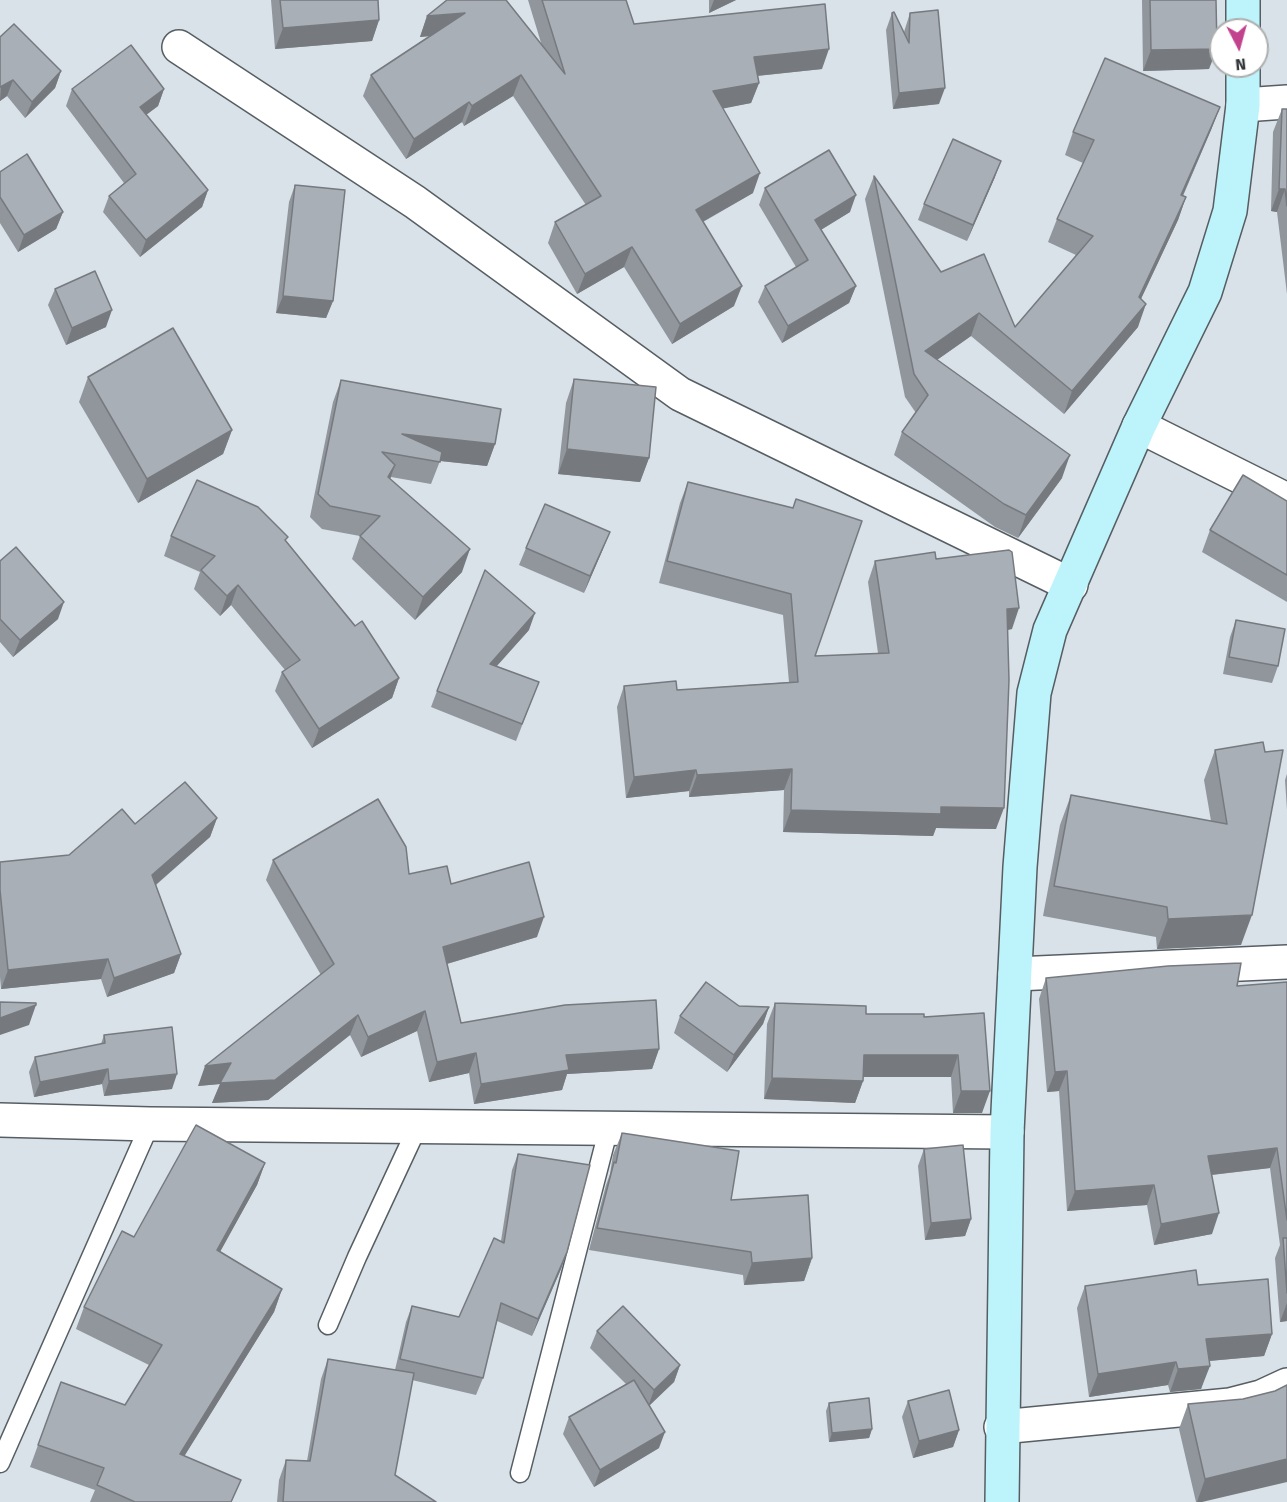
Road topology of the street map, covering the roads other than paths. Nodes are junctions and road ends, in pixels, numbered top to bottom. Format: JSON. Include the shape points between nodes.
{"nodes":[{"id":1,"x":1243,"y":0,"type":"edge"},
{"id":2,"x":1243,"y":18,"type":"edge"},
{"id":3,"x":179,"y":47,"type":"dead end"},
{"id":4,"x":1243,"y":78,"type":"edge"},
{"id":5,"x":1287,"y":102,"type":"edge"},
{"id":6,"x":1243,"y":105,"type":"junction"},
{"id":7,"x":1139,"y":426,"type":"junction"},
{"id":8,"x":1287,"y":500,"type":"edge"},
{"id":9,"x":1071,"y":585,"type":"junction"},
{"id":10,"x":1287,"y":962,"type":"edge"},
{"id":11,"x":1015,"y":974,"type":"junction"},
{"id":12,"x":0,"y":1120,"type":"edge"},
{"id":13,"x":150,"y":1124,"type":"junction"},
{"id":14,"x":418,"y":1126,"type":"junction"},
{"id":15,"x":609,"y":1127,"type":"junction"},
{"id":16,"x":1007,"y":1132,"type":"junction"},
{"id":17,"x":328,"y":1325,"type":"dead end"},
{"id":18,"x":1287,"y":1385,"type":"edge"},
{"id":19,"x":1002,"y":1426,"type":"junction"},
{"id":20,"x":0,"y":1463,"type":"edge"},
{"id":21,"x":520,"y":1473,"type":"dead end"},
{"id":22,"x":1002,"y":1502,"type":"edge"}],
"edges":[{"from":1,"to":2,"type":"main road"},
{"from":3,"to":9,"type":"street","via":[[415,202],[680,394]]},
{"from":4,"to":6,"type":"main road"},
{"from":5,"to":6,"type":"street"},
{"from":6,"to":7,"type":"main road","via":[[1230,212],[1205,292]]},
{"from":7,"to":8,"type":"street"},
{"from":7,"to":9,"type":"main road"},
{"from":9,"to":11,"type":"main road","via":[[1050,630],[1034,693]]},
{"from":10,"to":11,"type":"street"},
{"from":11,"to":16,"type":"main road"},
{"from":12,"to":13,"type":"street"},
{"from":13,"to":14,"type":"street"},
{"from":13,"to":20,"type":"lane"},
{"from":14,"to":15,"type":"street"},
{"from":14,"to":17,"type":"lane"},
{"from":15,"to":16,"type":"street"},
{"from":15,"to":21,"type":"lane"},
{"from":16,"to":19,"type":"main road"},
{"from":18,"to":19,"type":"street","via":[[1230,1405]]},
{"from":19,"to":22,"type":"main road"}]}
